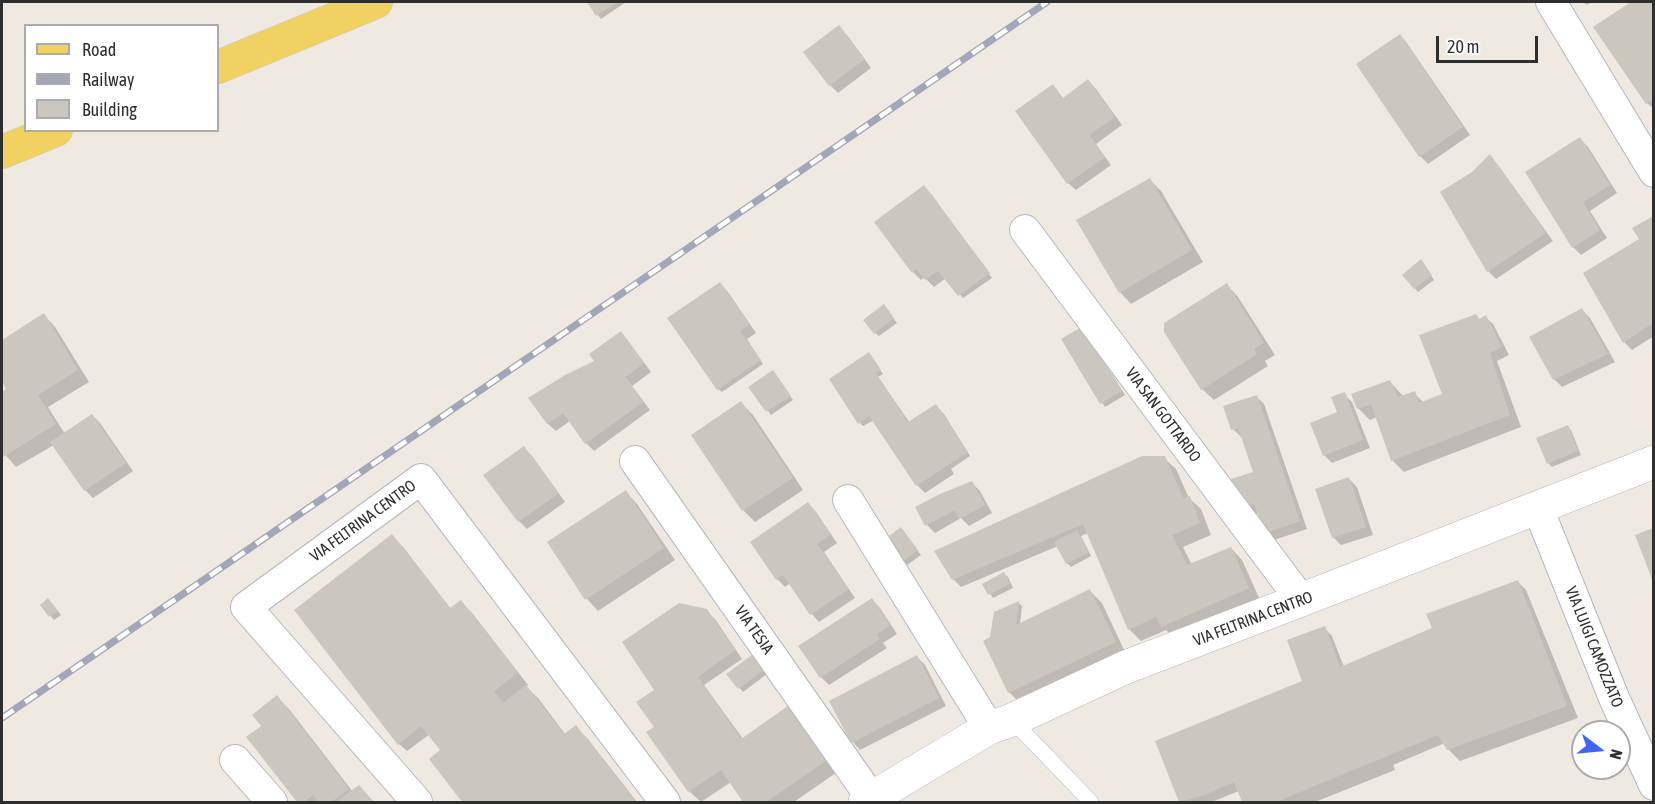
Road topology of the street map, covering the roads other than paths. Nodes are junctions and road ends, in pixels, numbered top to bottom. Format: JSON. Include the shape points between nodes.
{"nodes":[{"id":1,"x":376,"y":2,"type":"edge"},
{"id":2,"x":1551,"y":2,"type":"edge"},
{"id":3,"x":219,"y":67,"type":"edge"},
{"id":4,"x":51,"y":132,"type":"edge"},
{"id":5,"x":2,"y":152,"type":"edge"},
{"id":6,"x":1653,"y":172,"type":"edge"},
{"id":7,"x":1024,"y":230,"type":"dead end"},
{"id":8,"x":635,"y":461,"type":"dead end"},
{"id":9,"x":1653,"y":462,"type":"edge"},
{"id":10,"x":848,"y":500,"type":"dead end"},
{"id":11,"x":1538,"y":508,"type":"junction"},
{"id":12,"x":1301,"y":600,"type":"junction"},
{"id":13,"x":1000,"y":724,"type":"junction"},
{"id":14,"x":236,"y":760,"type":"dead end"},
{"id":15,"x":1653,"y":785,"type":"edge"},
{"id":16,"x":869,"y":801,"type":"edge"},
{"id":17,"x":272,"y":802,"type":"edge"},
{"id":18,"x":417,"y":802,"type":"edge"},
{"id":19,"x":665,"y":802,"type":"edge"},
{"id":20,"x":1091,"y":802,"type":"edge"}],
"edges":[{"from":1,"to":3,"type":"main road"},
{"from":2,"to":6,"type":"street"},
{"from":4,"to":5,"type":"main road"},
{"from":7,"to":12,"type":"street","name":"VIA SAN GOTTARDO"},
{"from":8,"to":16,"type":"street","name":"VIA TESIA"},
{"from":9,"to":11,"type":"main road","name":"VIA FELTRINA CENTRO"},
{"from":10,"to":13,"type":"street"},
{"from":11,"to":12,"type":"main road","name":"VIA FELTRINA CENTRO"},
{"from":11,"to":15,"type":"street","name":"VIA LUIGI CAMOZZATO"},
{"from":12,"to":13,"type":"main road","name":"VIA FELTRINA CENTRO","via":[[1126,667]]},
{"from":13,"to":16,"type":"main road","name":"VIA FELTRINA CENTRO"},
{"from":13,"to":20,"type":"lane"},
{"from":14,"to":17,"type":"street"},
{"from":18,"to":19,"type":"street","name":"VIA FELTRINA CENTRO","via":[[246,607],[421,479]]}]}
